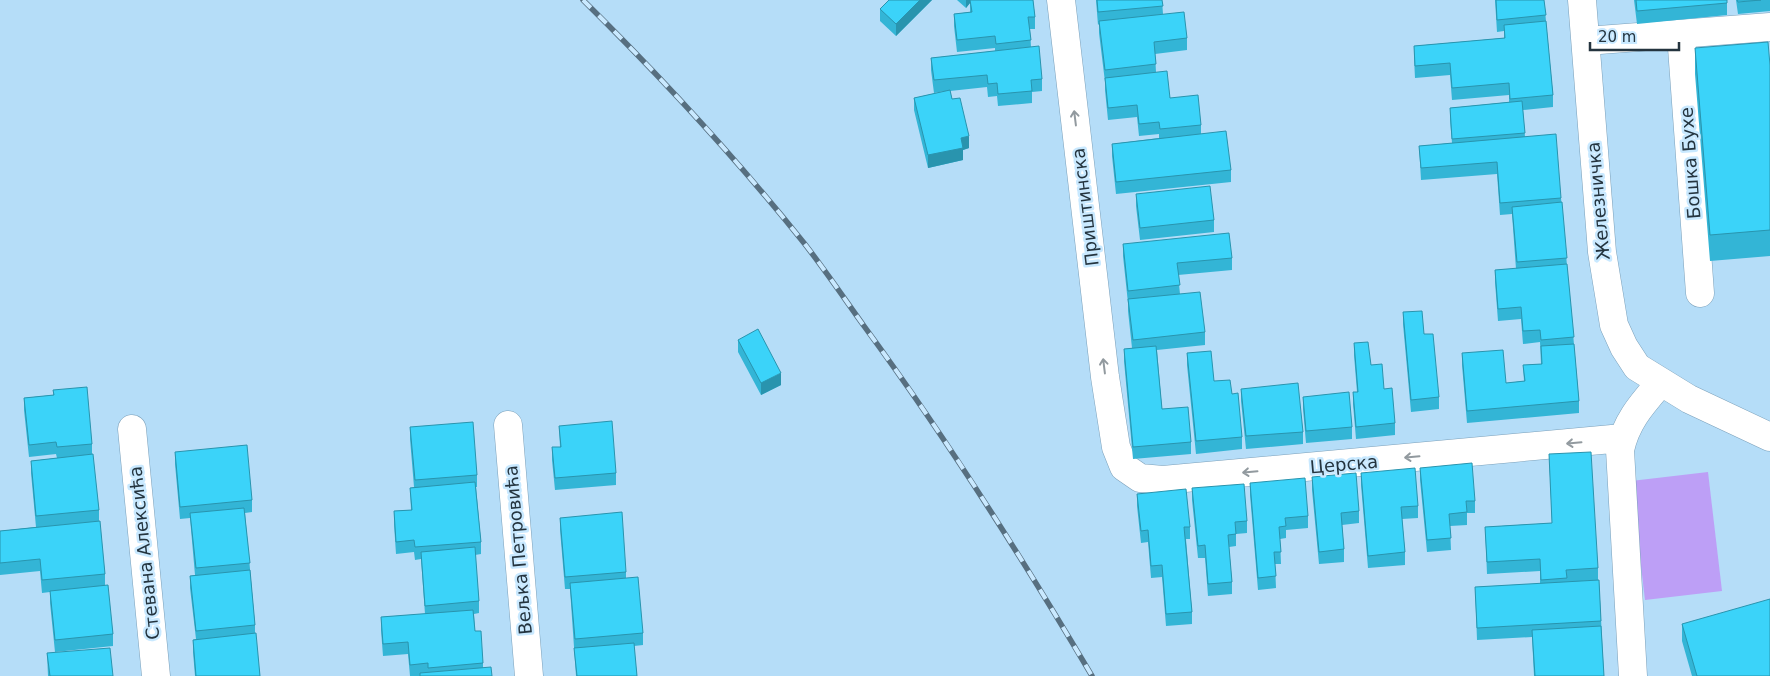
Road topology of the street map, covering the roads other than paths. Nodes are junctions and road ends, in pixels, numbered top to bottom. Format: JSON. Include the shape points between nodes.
{"nodes":[{"id":1,"x":1061,"y":0,"type":"edge"},
{"id":2,"x":1582,"y":0,"type":"edge"},
{"id":3,"x":1770,"y":27,"type":"edge"},
{"id":4,"x":1680,"y":34,"type":"junction"},
{"id":5,"x":1586,"y":41,"type":"junction"},
{"id":6,"x":1700,"y":293,"type":"dead end"},
{"id":7,"x":1661,"y":382,"type":"junction"},
{"id":8,"x":1110,"y":414,"type":"joint"},
{"id":9,"x":508,"y":425,"type":"dead end"},
{"id":10,"x":132,"y":429,"type":"dead end"},
{"id":11,"x":1770,"y":437,"type":"edge"},
{"id":12,"x":1622,"y":438,"type":"junction"},
{"id":13,"x":156,"y":676,"type":"edge"},
{"id":14,"x":528,"y":676,"type":"edge"},
{"id":15,"x":1633,"y":676,"type":"edge"}],
"edges":[{"from":8,"to":1,"type":"street","name":"Приштинска","one_way":true},
{"from":2,"to":5,"type":"street","name":"Железничка"},
{"from":3,"to":4,"type":"street"},
{"from":4,"to":5,"type":"street"},
{"from":4,"to":6,"type":"street","name":"Бошка Бухе"},
{"from":5,"to":7,"type":"street","name":"Железничка","via":[[1597,202],[1609,303],[1624,347],[1638,367]]},
{"from":7,"to":11,"type":"street","name":"Железничка","via":[[1688,399]]},
{"from":7,"to":12,"type":"street","via":[[1634,415]]},
{"from":12,"to":8,"type":"street","name":"Церска","one_way":true,"via":[[1163,480],[1140,478],[1124,467],[1116,447]]},
{"from":9,"to":14,"type":"street","name":"Вељка Петровића"},
{"from":10,"to":13,"type":"street","name":"Стевана Алексића"},
{"from":12,"to":15,"type":"street","via":[[1620,450]]}]}
